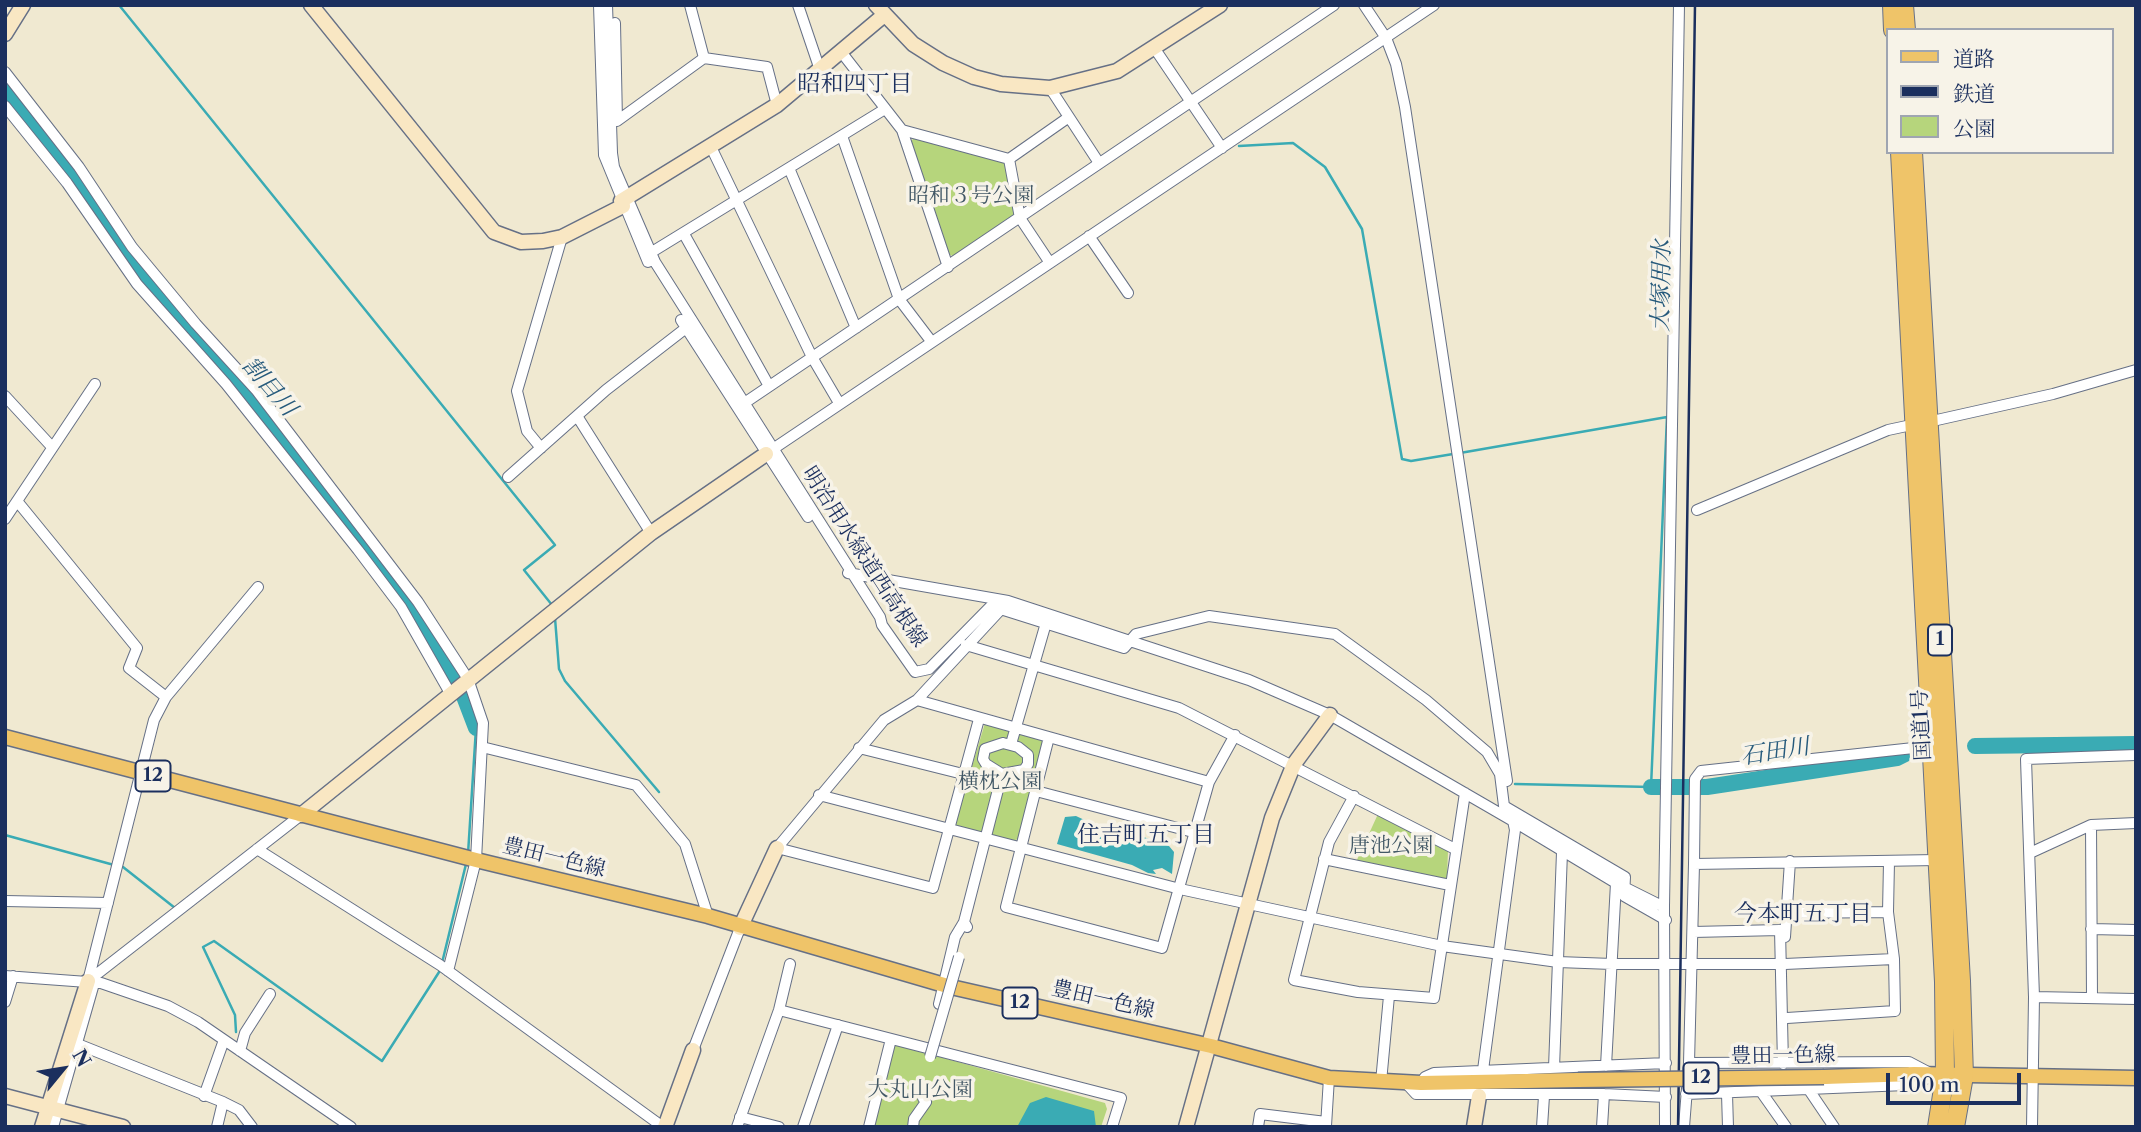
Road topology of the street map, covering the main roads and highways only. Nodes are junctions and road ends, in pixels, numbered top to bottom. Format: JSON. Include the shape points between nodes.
{"nodes":[{"id":1,"x":1892,"y":5,"type":"edge"},
{"id":2,"x":1904,"y":5,"type":"edge"},
{"id":3,"x":1893,"y":28,"type":"edge"},
{"id":4,"x":1906,"y":28,"type":"edge"},
{"id":5,"x":1900,"y":154,"type":"edge"},
{"id":6,"x":1913,"y":154,"type":"edge"},
{"id":7,"x":1922,"y":423,"type":"junction"},
{"id":8,"x":5,"y":737,"type":"edge"},
{"id":9,"x":1940,"y":1076,"type":"junction"},
{"id":10,"x":1964,"y":1076,"type":"junction"},
{"id":11,"x":2136,"y":1078,"type":"edge"},
{"id":12,"x":1937,"y":1127,"type":"edge"},
{"id":13,"x":1955,"y":1127,"type":"edge"}],
"edges":[{"from":1,"to":3,"type":"highway"},
{"from":2,"to":4,"type":"highway"},
{"from":5,"to":7,"type":"highway","name":"国道1号","number":"1"},
{"from":6,"to":7,"type":"highway","name":"国道1号","number":"1"},
{"from":7,"to":9,"type":"highway","name":"国道1号","number":"1","via":[[1944,982]]},
{"from":7,"to":10,"type":"highway","name":"国道1号","number":"1"},
{"from":8,"to":9,"type":"main road","name":"豊田一色線","number":"12","bridge":true,"via":[[708,916],[942,984],[1329,1078],[1421,1083]]},
{"from":9,"to":10,"type":"main road","name":"豊田一色線","number":"12"},
{"from":9,"to":12,"type":"highway","name":"国道1号","number":"1"},
{"from":10,"to":11,"type":"main road","name":"豊田一色線","number":"12"},
{"from":10,"to":13,"type":"highway","name":"国道1号","number":"1"}]}
